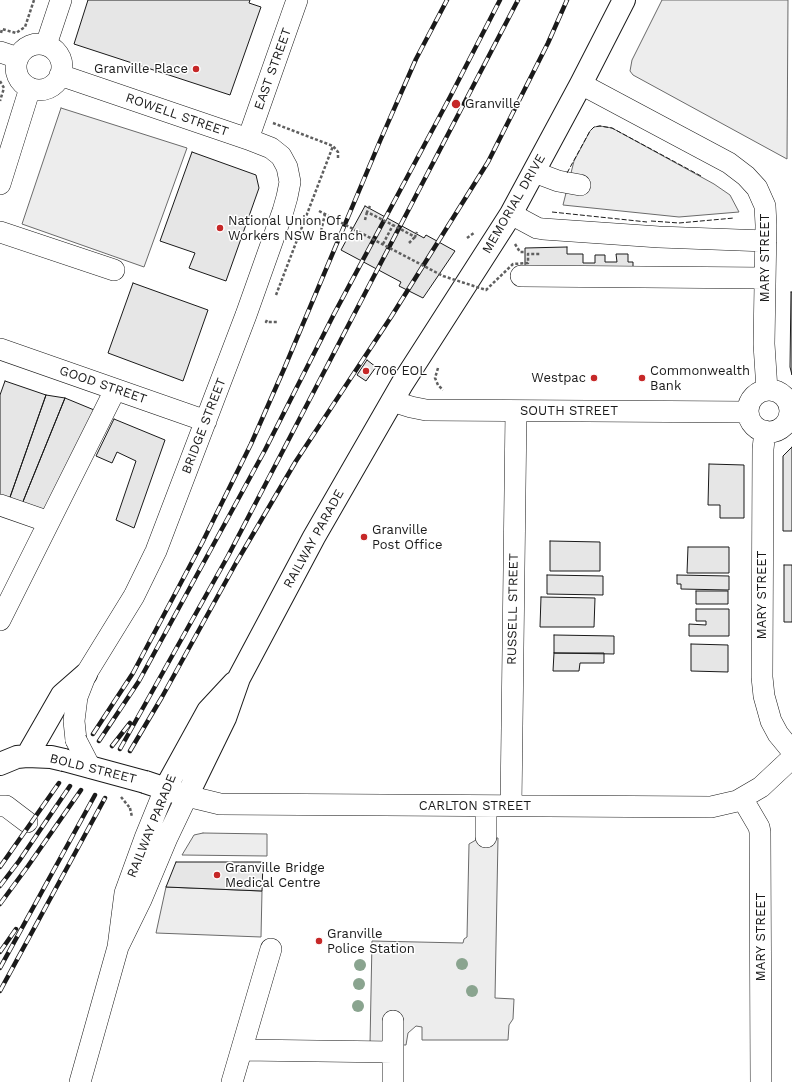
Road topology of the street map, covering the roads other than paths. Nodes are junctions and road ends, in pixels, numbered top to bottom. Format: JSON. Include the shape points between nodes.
{"nodes":[{"id":1,"x":61,"y":0,"type":"edge"},
{"id":2,"x":297,"y":0,"type":"edge"},
{"id":3,"x":624,"y":0,"type":"edge"},
{"id":4,"x":46,"y":45,"type":"junction"},
{"id":5,"x":9,"y":55,"type":"edge"},
{"id":6,"x":60,"y":75,"type":"junction"},
{"id":7,"x":581,"y":84,"type":"junction"},
{"id":8,"x":30,"y":88,"type":"junction"},
{"id":9,"x":248,"y":139,"type":"junction"},
{"id":10,"x":287,"y":167,"type":"joint"},
{"id":11,"x":534,"y":172,"type":"junction"},
{"id":12,"x":0,"y":184,"type":"edge"},
{"id":13,"x":580,"y":185,"type":"dead end"},
{"id":14,"x":510,"y":214,"type":"junction"},
{"id":15,"x":0,"y":232,"type":"edge"},
{"id":16,"x":766,"y":241,"type":"junction"},
{"id":17,"x":114,"y":270,"type":"dead end"},
{"id":18,"x":521,"y":276,"type":"dead end"},
{"id":19,"x":765,"y":278,"type":"junction"},
{"id":20,"x":0,"y":349,"type":"edge"},
{"id":21,"x":115,"y":390,"type":"junction"},
{"id":22,"x":767,"y":390,"type":"junction"},
{"id":23,"x":392,"y":400,"type":"junction"},
{"id":24,"x":516,"y":411,"type":"junction"},
{"id":25,"x":748,"y":412,"type":"junction"},
{"id":26,"x":791,"y":412,"type":"edge"},
{"id":27,"x":206,"y":421,"type":"junction"},
{"id":28,"x":765,"y":431,"type":"junction"},
{"id":29,"x":0,"y":505,"type":"edge"},
{"id":30,"x":49,"y":522,"type":"junction"},
{"id":31,"x":0,"y":620,"type":"edge"},
{"id":32,"x":86,"y":674,"type":"junction"},
{"id":33,"x":239,"y":678,"type":"junction"},
{"id":34,"x":792,"y":751,"type":"edge"},
{"id":35,"x":11,"y":757,"type":"edge"},
{"id":36,"x":792,"y":758,"type":"edge"},
{"id":37,"x":90,"y":767,"type":"junction"},
{"id":38,"x":155,"y":786,"type":"junction"},
{"id":39,"x":187,"y":796,"type":"junction"},
{"id":40,"x":742,"y":798,"type":"junction"},
{"id":41,"x":0,"y":806,"type":"edge"},
{"id":42,"x":486,"y":806,"type":"junction"},
{"id":43,"x":511,"y":806,"type":"junction"},
{"id":44,"x":27,"y":822,"type":"dead end"},
{"id":45,"x":486,"y":837,"type":"dead end"},
{"id":46,"x":118,"y":947,"type":"junction"},
{"id":47,"x":271,"y":949,"type":"dead end"},
{"id":48,"x":393,"y":1021,"type":"dead end"},
{"id":49,"x":242,"y":1050,"type":"junction"},
{"id":50,"x":393,"y":1052,"type":"junction"},
{"id":51,"x":80,"y":1082,"type":"edge"},
{"id":52,"x":232,"y":1082,"type":"edge"},
{"id":53,"x":393,"y":1082,"type":"edge"},
{"id":54,"x":760,"y":1082,"type":"edge"}],
"edges":[{"from":1,"to":4,"type":"street"},
{"from":2,"to":9,"type":"street","name":"EAST STREET"},
{"from":3,"to":7,"type":"main road","name":"MEMORIAL DRIVE"},
{"from":4,"to":5,"type":"street","via":[[32,45],[22,52]]},
{"from":4,"to":6,"type":"street","via":[[52,48],[61,60]]},
{"from":5,"to":8,"type":"street","via":[[16,64],[19,78]]},
{"from":6,"to":8,"type":"street","via":[[51,86],[37,90]]},
{"from":6,"to":9,"type":"street","name":"ROWELL STREET"},
{"from":7,"to":11,"type":"main road","name":"MEMORIAL DRIVE"},
{"from":7,"to":16,"type":"street","name":"MARY STREET","via":[[718,157],[746,176],[757,188],[765,206]]},
{"from":8,"to":12,"type":"street"},
{"from":9,"to":10,"type":"street","name":"ROWELL STREET","via":[[271,148],[281,156]]},
{"from":10,"to":27,"type":"street","name":"BRIDGE STREET","via":[[290,182],[288,197]]},
{"from":11,"to":13,"type":"street","via":[[558,181]]},
{"from":11,"to":14,"type":"main road","name":"MEMORIAL DRIVE"},
{"from":14,"to":16,"type":"street","via":[[543,230]]},
{"from":14,"to":23,"type":"main road","name":"MEMORIAL DRIVE"},
{"from":15,"to":17,"type":"street"},
{"from":16,"to":19,"type":"street","name":"MARY STREET"},
{"from":18,"to":19,"type":"street"},
{"from":19,"to":22,"type":"street","name":"MARY STREET","via":[[764,344]]},
{"from":20,"to":21,"type":"street","name":"GOOD STREET"},
{"from":21,"to":27,"type":"street","name":"GOOD STREET"},
{"from":21,"to":30,"type":"street"},
{"from":22,"to":25,"type":"street","via":[[753,397]]},
{"from":22,"to":26,"type":"street","via":[[783,395]]},
{"from":23,"to":24,"type":"street","name":"SOUTH STREET","via":[[426,410]]},
{"from":23,"to":33,"type":"main road","name":"RAILWAY PARADE","via":[[314,537]]},
{"from":24,"to":25,"type":"street","name":"SOUTH STREET"},
{"from":24,"to":43,"type":"street","name":"RUSSELL STREET"},
{"from":25,"to":28,"type":"street","via":[[753,425]]},
{"from":26,"to":28,"type":"street","via":[[779,429]]},
{"from":27,"to":32,"type":"street","name":"BRIDGE STREET","via":[[147,572]]},
{"from":28,"to":34,"type":"street","name":"MARY STREET","via":[[762,677],[771,721]]},
{"from":29,"to":30,"type":"street"},
{"from":30,"to":31,"type":"street"},
{"from":32,"to":35,"type":"main road","via":[[62,695]]},
{"from":32,"to":37,"type":"street","name":"BRIDGE STREET","bridge":true,"via":[[77,697],[74,725],[76,740]]},
{"from":33,"to":38,"type":"main road","name":"RAILWAY PARADE","via":[[208,711]]},
{"from":33,"to":39,"type":"main road","name":"RAILWAY PARADE","via":[[225,718]]},
{"from":35,"to":37,"type":"main road","name":"BOLD STREET","bridge":true,"via":[[51,757]]},
{"from":36,"to":40,"type":"street","name":"CARLTON STREET","via":[[761,787]]},
{"from":37,"to":38,"type":"main road","name":"BOLD STREET","bridge":true},
{"from":38,"to":39,"type":"main road","name":"CARLTON STREET"},
{"from":38,"to":46,"type":"street","name":"RAILWAY PARADE","via":[[145,838],[126,893]]},
{"from":39,"to":42,"type":"street","name":"CARLTON STREET","via":[[220,804]]},
{"from":39,"to":46,"type":"street","name":"RAILWAY PARADE"},
{"from":40,"to":43,"type":"street","name":"CARLTON STREET","via":[[711,807]]},
{"from":40,"to":54,"type":"street","name":"MARY STREET","via":[[760,832]]},
{"from":41,"to":44,"type":"street","via":[[6,806]]},
{"from":42,"to":43,"type":"street","name":"CARLTON STREET"},
{"from":42,"to":45,"type":"street"},
{"from":46,"to":51,"type":"street","name":"RAILWAY PARADE"},
{"from":47,"to":49,"type":"street"},
{"from":48,"to":50,"type":"street"},
{"from":49,"to":50,"type":"street"},
{"from":49,"to":52,"type":"street"},
{"from":50,"to":53,"type":"street"}]}
